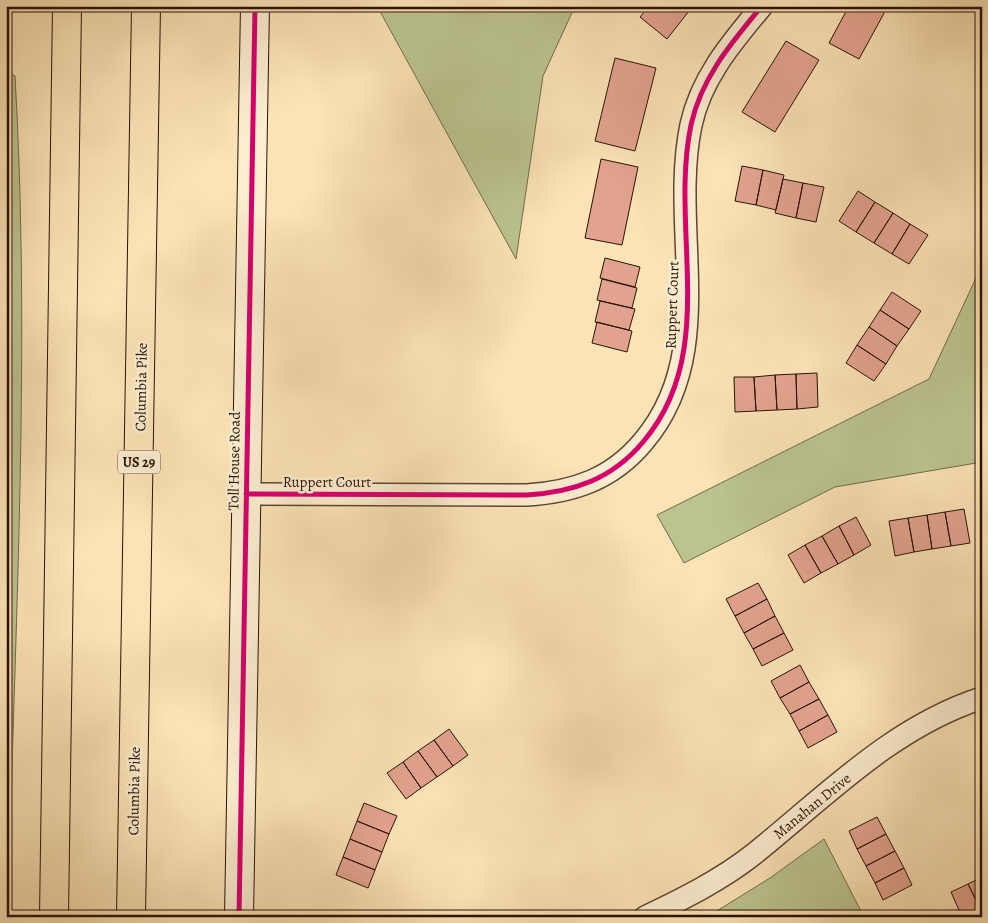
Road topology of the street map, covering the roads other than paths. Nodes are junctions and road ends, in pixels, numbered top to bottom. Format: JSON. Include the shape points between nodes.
{"nodes":[{"id":1,"x":67,"y":6,"type":"edge"},
{"id":2,"x":146,"y":6,"type":"edge"},
{"id":3,"x":255,"y":6,"type":"edge"},
{"id":4,"x":762,"y":6,"type":"edge"},
{"id":5,"x":246,"y":494,"type":"junction"},
{"id":6,"x":982,"y":698,"type":"edge"},
{"id":7,"x":54,"y":917,"type":"edge"},
{"id":8,"x":132,"y":917,"type":"edge"},
{"id":9,"x":239,"y":917,"type":"edge"},
{"id":10,"x":645,"y":917,"type":"edge"}],
"edges":[{"from":1,"to":7,"type":"highway"},
{"from":2,"to":8,"type":"highway","name":"Columbia Pike","number":"US 29"},
{"from":3,"to":5,"type":"street","name":"Toll House Road"},
{"from":4,"to":5,"type":"street","name":"Ruppert Court","via":[[722,54],[691,123],[686,163],[687,334],[670,403],[637,450],[614,470],[558,493]]},
{"from":5,"to":9,"type":"street","name":"Toll House Road"},
{"from":6,"to":10,"type":"street","name":"Manahan Drive","via":[[897,739],[752,855],[695,893]]}]}
